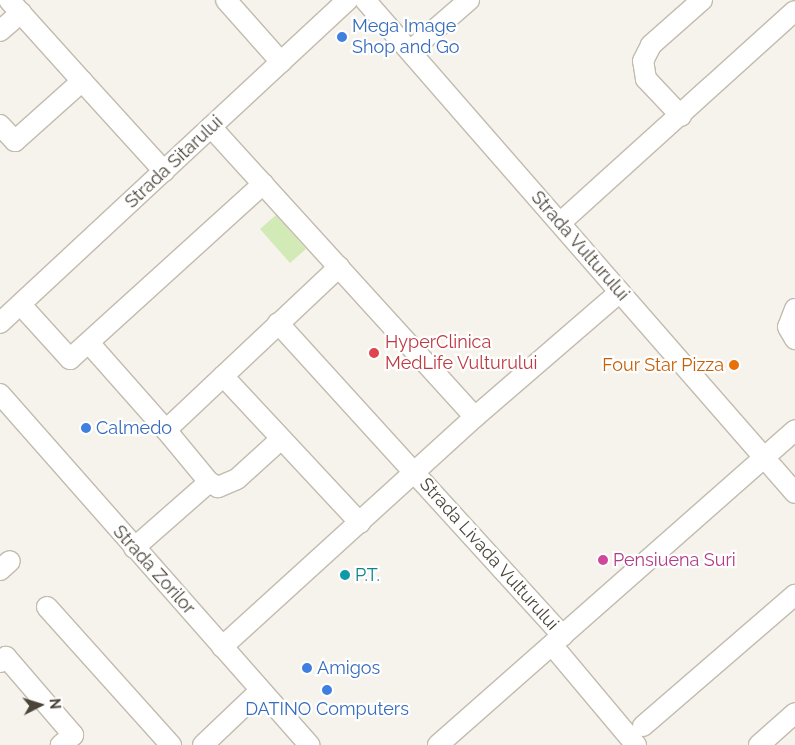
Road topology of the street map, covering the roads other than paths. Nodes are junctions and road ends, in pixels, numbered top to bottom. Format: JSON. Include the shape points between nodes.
{"nodes":[{"id":1,"x":226,"y":0,"type":"edge"},
{"id":2,"x":348,"y":0,"type":"edge"},
{"id":3,"x":365,"y":0,"type":"edge"},
{"id":4,"x":469,"y":0,"type":"edge"},
{"id":5,"x":702,"y":0,"type":"edge"},
{"id":6,"x":15,"y":7,"type":"edge"},
{"id":7,"x":795,"y":11,"type":"edge"},
{"id":8,"x":0,"y":31,"type":"edge"},
{"id":9,"x":410,"y":51,"type":"junction"},
{"id":10,"x":281,"y":62,"type":"junction"},
{"id":11,"x":82,"y":81,"type":"junction"},
{"id":12,"x":680,"y":116,"type":"junction"},
{"id":13,"x":0,"y":125,"type":"edge"},
{"id":14,"x":211,"y":127,"type":"junction"},
{"id":15,"x":164,"y":171,"type":"junction"},
{"id":16,"x":263,"y":184,"type":"junction"},
{"id":17,"x":560,"y":223,"type":"junction"},
{"id":18,"x":338,"y":267,"type":"junction"},
{"id":19,"x":620,"y":292,"type":"junction"},
{"id":20,"x":21,"y":305,"type":"junction"},
{"id":21,"x":795,"y":309,"type":"edge"},
{"id":22,"x":0,"y":323,"type":"edge"},
{"id":23,"x":278,"y":323,"type":"junction"},
{"id":24,"x":795,"y":339,"type":"edge"},
{"id":25,"x":88,"y":343,"type":"junction"},
{"id":26,"x":223,"y":376,"type":"junction"},
{"id":27,"x":0,"y":394,"type":"edge"},
{"id":28,"x":475,"y":417,"type":"junction"},
{"id":29,"x":166,"y":430,"type":"junction"},
{"id":30,"x":795,"y":430,"type":"edge"},
{"id":31,"x":280,"y":440,"type":"junction"},
{"id":32,"x":764,"y":458,"type":"junction"},
{"id":33,"x":416,"y":472,"type":"junction"},
{"id":34,"x":209,"y":482,"type":"junction"},
{"id":35,"x":795,"y":493,"type":"edge"},
{"id":36,"x":360,"y":522,"type":"junction"},
{"id":37,"x":134,"y":548,"type":"junction"},
{"id":38,"x":795,"y":594,"type":"edge"},
{"id":39,"x":47,"y":607,"type":"dead end"},
{"id":40,"x":557,"y":640,"type":"junction"},
{"id":41,"x":222,"y":647,"type":"junction"},
{"id":42,"x":0,"y":662,"type":"edge"},
{"id":43,"x":260,"y":691,"type":"junction"},
{"id":44,"x":795,"y":712,"type":"edge"},
{"id":45,"x":643,"y":726,"type":"dead end"},
{"id":46,"x":61,"y":745,"type":"edge"},
{"id":47,"x":171,"y":745,"type":"edge"},
{"id":48,"x":203,"y":745,"type":"edge"},
{"id":49,"x":309,"y":745,"type":"edge"},
{"id":50,"x":438,"y":745,"type":"edge"},
{"id":51,"x":636,"y":745,"type":"edge"},
{"id":52,"x":759,"y":745,"type":"edge"}],
"edges":[{"from":1,"to":10,"type":"street"},
{"from":2,"to":10,"type":"street","name":"Strada Sitarului"},
{"from":3,"to":9,"type":"street","name":"Strada Vulturului"},
{"from":4,"to":9,"type":"street"},
{"from":5,"to":12,"type":"street","via":[[651,45],[643,61],[646,79]]},
{"from":6,"to":8,"type":"street"},
{"from":6,"to":11,"type":"street"},
{"from":7,"to":12,"type":"street"},
{"from":9,"to":17,"type":"street","name":"Strada Vulturului"},
{"from":10,"to":14,"type":"street","name":"Strada Sitarului"},
{"from":11,"to":13,"type":"street","via":[[15,141]]},
{"from":11,"to":15,"type":"street"},
{"from":12,"to":17,"type":"street"},
{"from":14,"to":15,"type":"street","name":"Strada Sitarului"},
{"from":14,"to":16,"type":"street"},
{"from":15,"to":20,"type":"street","name":"Strada Sitarului"},
{"from":16,"to":18,"type":"street"},
{"from":16,"to":25,"type":"street"},
{"from":17,"to":19,"type":"street","name":"Strada Vulturului"},
{"from":18,"to":23,"type":"street"},
{"from":18,"to":28,"type":"street"},
{"from":19,"to":28,"type":"street","name":"Strada Livada Vulturului"},
{"from":19,"to":32,"type":"street","name":"Strada Vulturului"},
{"from":20,"to":22,"type":"street","name":"Strada Sitarului"},
{"from":20,"to":25,"type":"street","via":[[70,360]]},
{"from":21,"to":24,"type":"street","via":[[788,326]]},
{"from":23,"to":26,"type":"street"},
{"from":23,"to":33,"type":"street","name":"Strada Livada Vulturului"},
{"from":25,"to":29,"type":"street"},
{"from":26,"to":29,"type":"street"},
{"from":26,"to":31,"type":"street"},
{"from":27,"to":37,"type":"street","name":"Strada Zorilor"},
{"from":28,"to":33,"type":"street","name":"Strada Livada Vulturului"},
{"from":29,"to":34,"type":"street"},
{"from":30,"to":32,"type":"street"},
{"from":31,"to":34,"type":"street","via":[[228,485],[218,487]]},
{"from":31,"to":36,"type":"street"},
{"from":32,"to":35,"type":"street","name":"Strada Vulturului"},
{"from":32,"to":40,"type":"street"},
{"from":33,"to":36,"type":"street","name":"Strada Livada Vulturului"},
{"from":33,"to":40,"type":"street","name":"Strada Livada Vulturului"},
{"from":34,"to":37,"type":"street"},
{"from":36,"to":41,"type":"street","name":"Strada Livada Vulturului"},
{"from":37,"to":41,"type":"street","name":"Strada Zorilor"},
{"from":38,"to":45,"type":"street"},
{"from":39,"to":47,"type":"street"},
{"from":40,"to":50,"type":"street"},
{"from":40,"to":51,"type":"street","name":"Strada Livada Vulturului"},
{"from":41,"to":43,"type":"street","name":"Strada Zorilor"},
{"from":42,"to":46,"type":"street","via":[[6,657],[73,734]]},
{"from":43,"to":48,"type":"street"},
{"from":43,"to":49,"type":"street","name":"Strada Zorilor"},
{"from":44,"to":52,"type":"street"}]}
